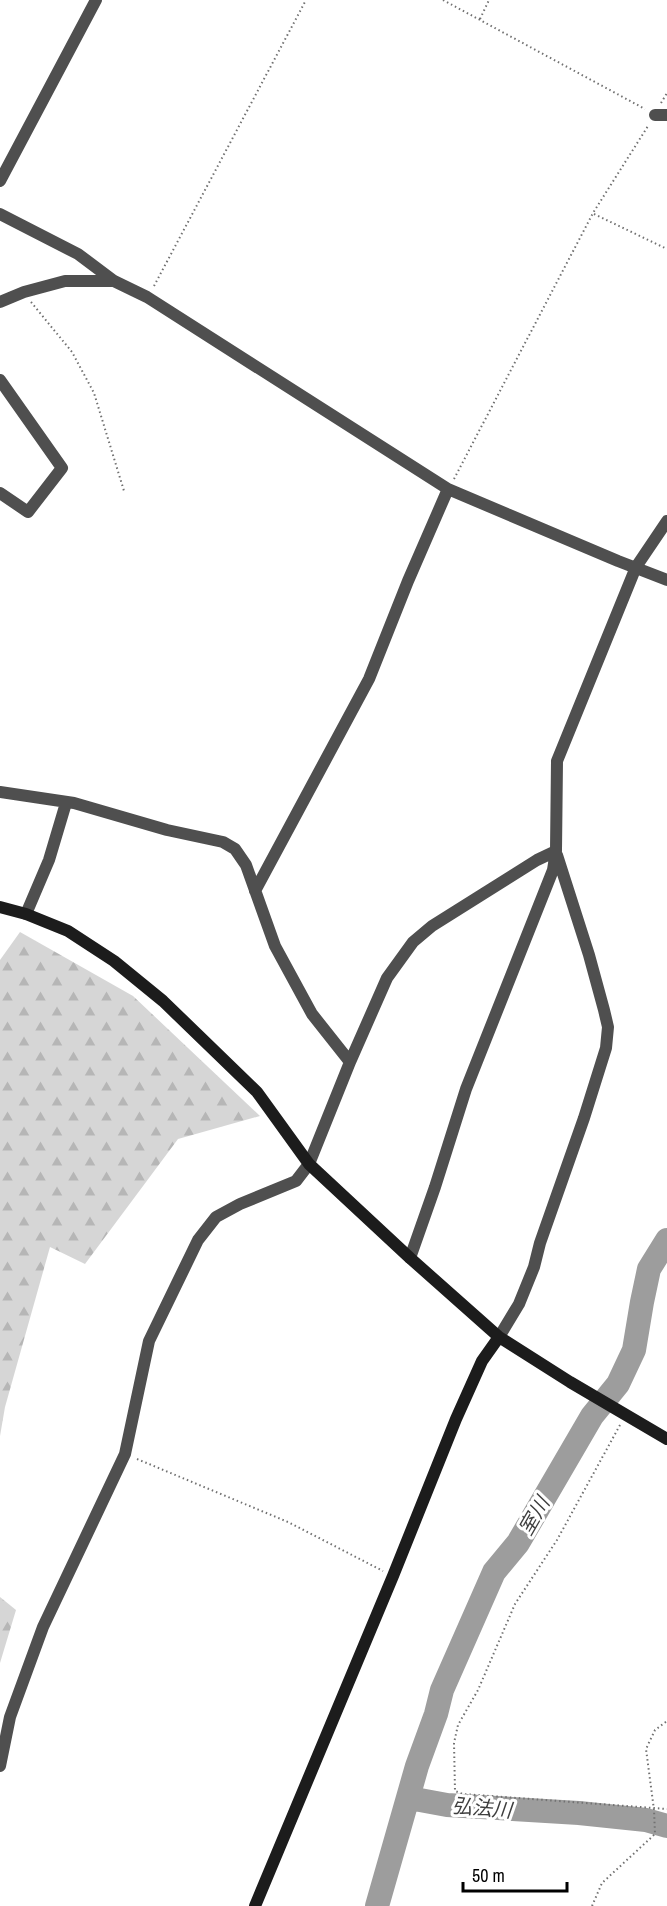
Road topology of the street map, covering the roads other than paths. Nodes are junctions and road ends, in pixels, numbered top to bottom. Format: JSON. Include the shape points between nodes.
{"nodes":[{"id":1,"x":96,"y":0,"type":"edge"},
{"id":2,"x":0,"y":181,"type":"edge"},
{"id":3,"x":0,"y":214,"type":"edge"},
{"id":4,"x":114,"y":281,"type":"junction"},
{"id":5,"x":0,"y":302,"type":"edge"},
{"id":6,"x":0,"y":380,"type":"edge"},
{"id":7,"x":448,"y":489,"type":"junction"},
{"id":8,"x":0,"y":493,"type":"edge"},
{"id":9,"x":667,"y":520,"type":"edge"},
{"id":10,"x":636,"y":567,"type":"junction"},
{"id":11,"x":667,"y":580,"type":"edge"},
{"id":12,"x":0,"y":792,"type":"edge"},
{"id":13,"x":66,"y":803,"type":"junction"},
{"id":14,"x":556,"y":851,"type":"junction"},
{"id":15,"x":255,"y":891,"type":"junction"},
{"id":16,"x":0,"y":908,"type":"edge"},
{"id":17,"x":26,"y":914,"type":"junction"},
{"id":18,"x":350,"y":1062,"type":"junction"},
{"id":19,"x":309,"y":1164,"type":"junction"},
{"id":20,"x":410,"y":1258,"type":"junction"},
{"id":21,"x":499,"y":1337,"type":"junction"},
{"id":22,"x":667,"y":1439,"type":"edge"},
{"id":23,"x":0,"y":1766,"type":"edge"},
{"id":24,"x":255,"y":1906,"type":"edge"}],
"edges":[{"from":1,"to":2,"type":"street"},
{"from":3,"to":4,"type":"street","via":[[78,254]]},
{"from":4,"to":5,"type":"street","via":[[65,281]]},
{"from":4,"to":7,"type":"street","via":[[147,297]]},
{"from":6,"to":8,"type":"street","via":[[62,468],[28,512]]},
{"from":7,"to":10,"type":"street"},
{"from":7,"to":15,"type":"street","via":[[369,679]]},
{"from":9,"to":10,"type":"street"},
{"from":10,"to":11,"type":"street"},
{"from":10,"to":14,"type":"street","via":[[557,761]]},
{"from":12,"to":13,"type":"street"},
{"from":13,"to":15,"type":"street","via":[[223,842],[235,849],[246,865]]},
{"from":13,"to":17,"type":"street","via":[[50,860]]},
{"from":14,"to":18,"type":"street","via":[[432,926],[413,942],[387,978]]},
{"from":14,"to":20,"type":"street","via":[[553,870],[466,1089]]},
{"from":14,"to":21,"type":"street","via":[[604,1010],[608,1027],[606,1048],[534,1267],[519,1304]]},
{"from":15,"to":18,"type":"street","via":[[275,946],[312,1014]]},
{"from":16,"to":17,"type":"street"},
{"from":17,"to":19,"type":"street","via":[[68,931],[114,961],[163,1001],[256,1092]]},
{"from":18,"to":19,"type":"street"},
{"from":19,"to":20,"type":"street"},
{"from":19,"to":23,"type":"street","via":[[296,1181],[216,1217],[198,1240],[149,1341],[125,1454],[43,1627],[10,1717]]},
{"from":20,"to":21,"type":"street"},
{"from":21,"to":22,"type":"street"},
{"from":21,"to":24,"type":"street","via":[[482,1361],[456,1419]]}]}
